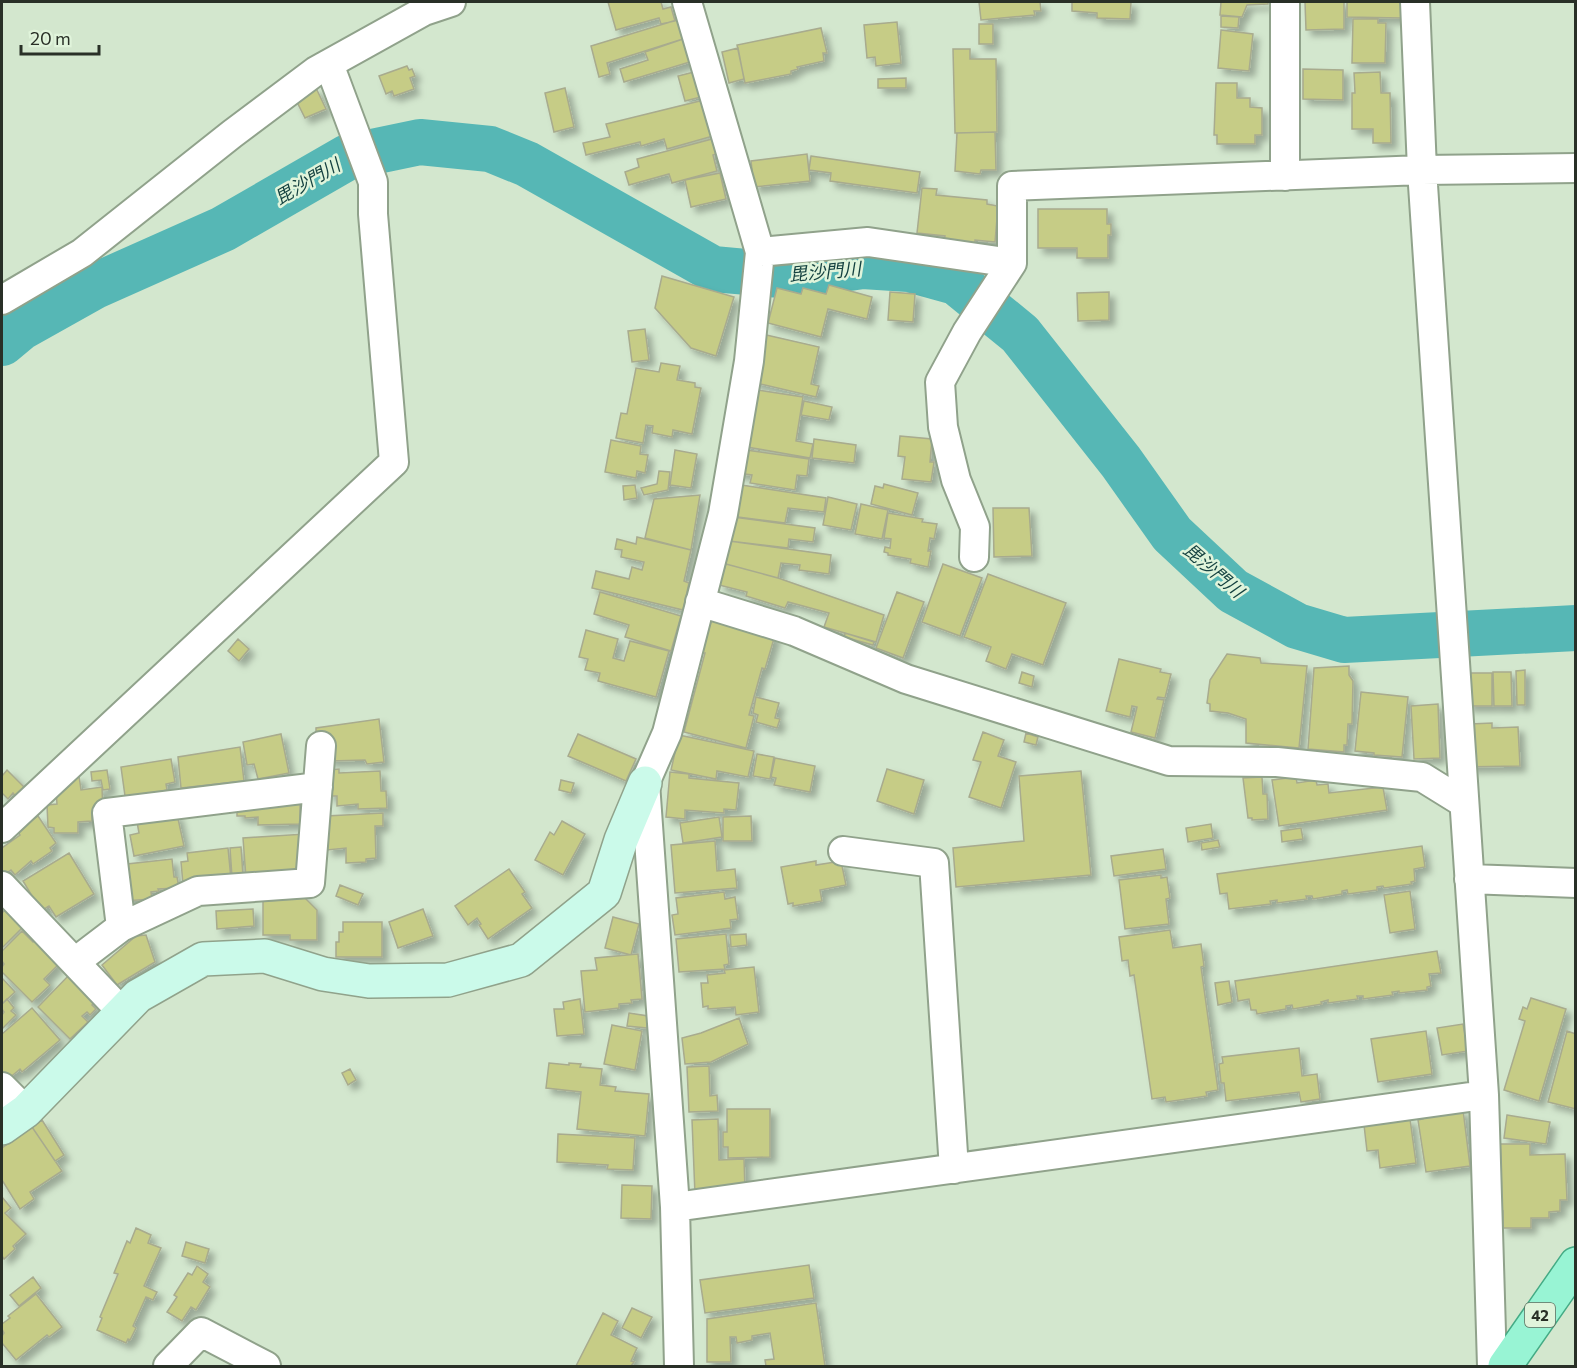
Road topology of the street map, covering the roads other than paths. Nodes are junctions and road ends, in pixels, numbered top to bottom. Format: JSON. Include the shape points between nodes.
{"nodes":[{"id":1,"x":451,"y":2,"type":"edge"},
{"id":2,"x":687,"y":2,"type":"edge"},
{"id":3,"x":1285,"y":2,"type":"edge"},
{"id":4,"x":1415,"y":2,"type":"edge"},
{"id":5,"x":329,"y":64,"type":"junction"},
{"id":6,"x":1575,"y":168,"type":"edge"},
{"id":7,"x":1422,"y":170,"type":"junction"},
{"id":8,"x":1285,"y":176,"type":"junction"},
{"id":9,"x":760,"y":252,"type":"junction"},
{"id":10,"x":1012,"y":263,"type":"junction"},
{"id":11,"x":2,"y":300,"type":"edge"},
{"id":12,"x":974,"y":557,"type":"dead end"},
{"id":13,"x":700,"y":602,"type":"junction"},
{"id":14,"x":321,"y":746,"type":"dead end"},
{"id":15,"x":645,"y":783,"type":"junction"},
{"id":16,"x":318,"y":787,"type":"junction"},
{"id":17,"x":1464,"y":803,"type":"junction"},
{"id":18,"x":2,"y":828,"type":"edge"},
{"id":19,"x":843,"y":851,"type":"dead end"},
{"id":20,"x":1470,"y":879,"type":"junction"},
{"id":21,"x":1575,"y":883,"type":"edge"},
{"id":22,"x":2,"y":886,"type":"edge"},
{"id":23,"x":121,"y":927,"type":"junction"},
{"id":24,"x":75,"y":962,"type":"junction"},
{"id":25,"x":122,"y":1012,"type":"junction"},
{"id":26,"x":2,"y":1087,"type":"edge"},
{"id":27,"x":1484,"y":1095,"type":"junction"},
{"id":28,"x":14,"y":1120,"type":"edge"},
{"id":29,"x":954,"y":1169,"type":"junction"},
{"id":30,"x":675,"y":1207,"type":"junction"},
{"id":31,"x":1575,"y":1264,"type":"edge"},
{"id":32,"x":168,"y":1366,"type":"edge"},
{"id":33,"x":266,"y":1366,"type":"edge"},
{"id":34,"x":679,"y":1366,"type":"edge"},
{"id":35,"x":1492,"y":1366,"type":"edge"},
{"id":36,"x":1504,"y":1366,"type":"edge"}],
"edges":[{"from":1,"to":5,"type":"street","via":[[424,11]]},
{"from":2,"to":9,"type":"street"},
{"from":3,"to":8,"type":"street"},
{"from":4,"to":7,"type":"street"},
{"from":5,"to":11,"type":"street","via":[[232,134],[82,253]]},
{"from":5,"to":18,"type":"street","via":[[373,182],[394,462]]},
{"from":6,"to":7,"type":"street"},
{"from":7,"to":8,"type":"street"},
{"from":7,"to":17,"type":"street"},
{"from":8,"to":10,"type":"street","via":[[1012,186]]},
{"from":9,"to":10,"type":"street","via":[[868,242]]},
{"from":9,"to":13,"type":"street","via":[[745,385],[723,514]]},
{"from":10,"to":12,"type":"street","via":[[940,382],[943,427],[956,480],[975,527]]},
{"from":13,"to":15,"type":"street","via":[[667,733]]},
{"from":13,"to":17,"type":"street","via":[[794,631],[906,679],[1169,761],[1277,762],[1422,777]]},
{"from":14,"to":16,"type":"street"},
{"from":15,"to":25,"type":"street","via":[[604,892],[521,960],[448,980],[369,981],[323,974],[265,956],[203,959],[138,996]]},
{"from":15,"to":30,"type":"street"},
{"from":16,"to":23,"type":"street","via":[[309,884],[198,891]]},
{"from":16,"to":23,"type":"street","via":[[107,813]]},
{"from":17,"to":20,"type":"street"},
{"from":19,"to":29,"type":"street","via":[[934,863]]},
{"from":20,"to":21,"type":"street"},
{"from":20,"to":27,"type":"street"},
{"from":22,"to":24,"type":"street"},
{"from":23,"to":24,"type":"street"},
{"from":24,"to":25,"type":"street"},
{"from":25,"to":28,"type":"street"},
{"from":26,"to":28,"type":"street"},
{"from":27,"to":29,"type":"street"},
{"from":27,"to":35,"type":"street"},
{"from":29,"to":30,"type":"street"},
{"from":30,"to":34,"type":"street"},
{"from":31,"to":36,"type":"main road","number":"42"},
{"from":32,"to":33,"type":"street","via":[[201,1332]]}]}
